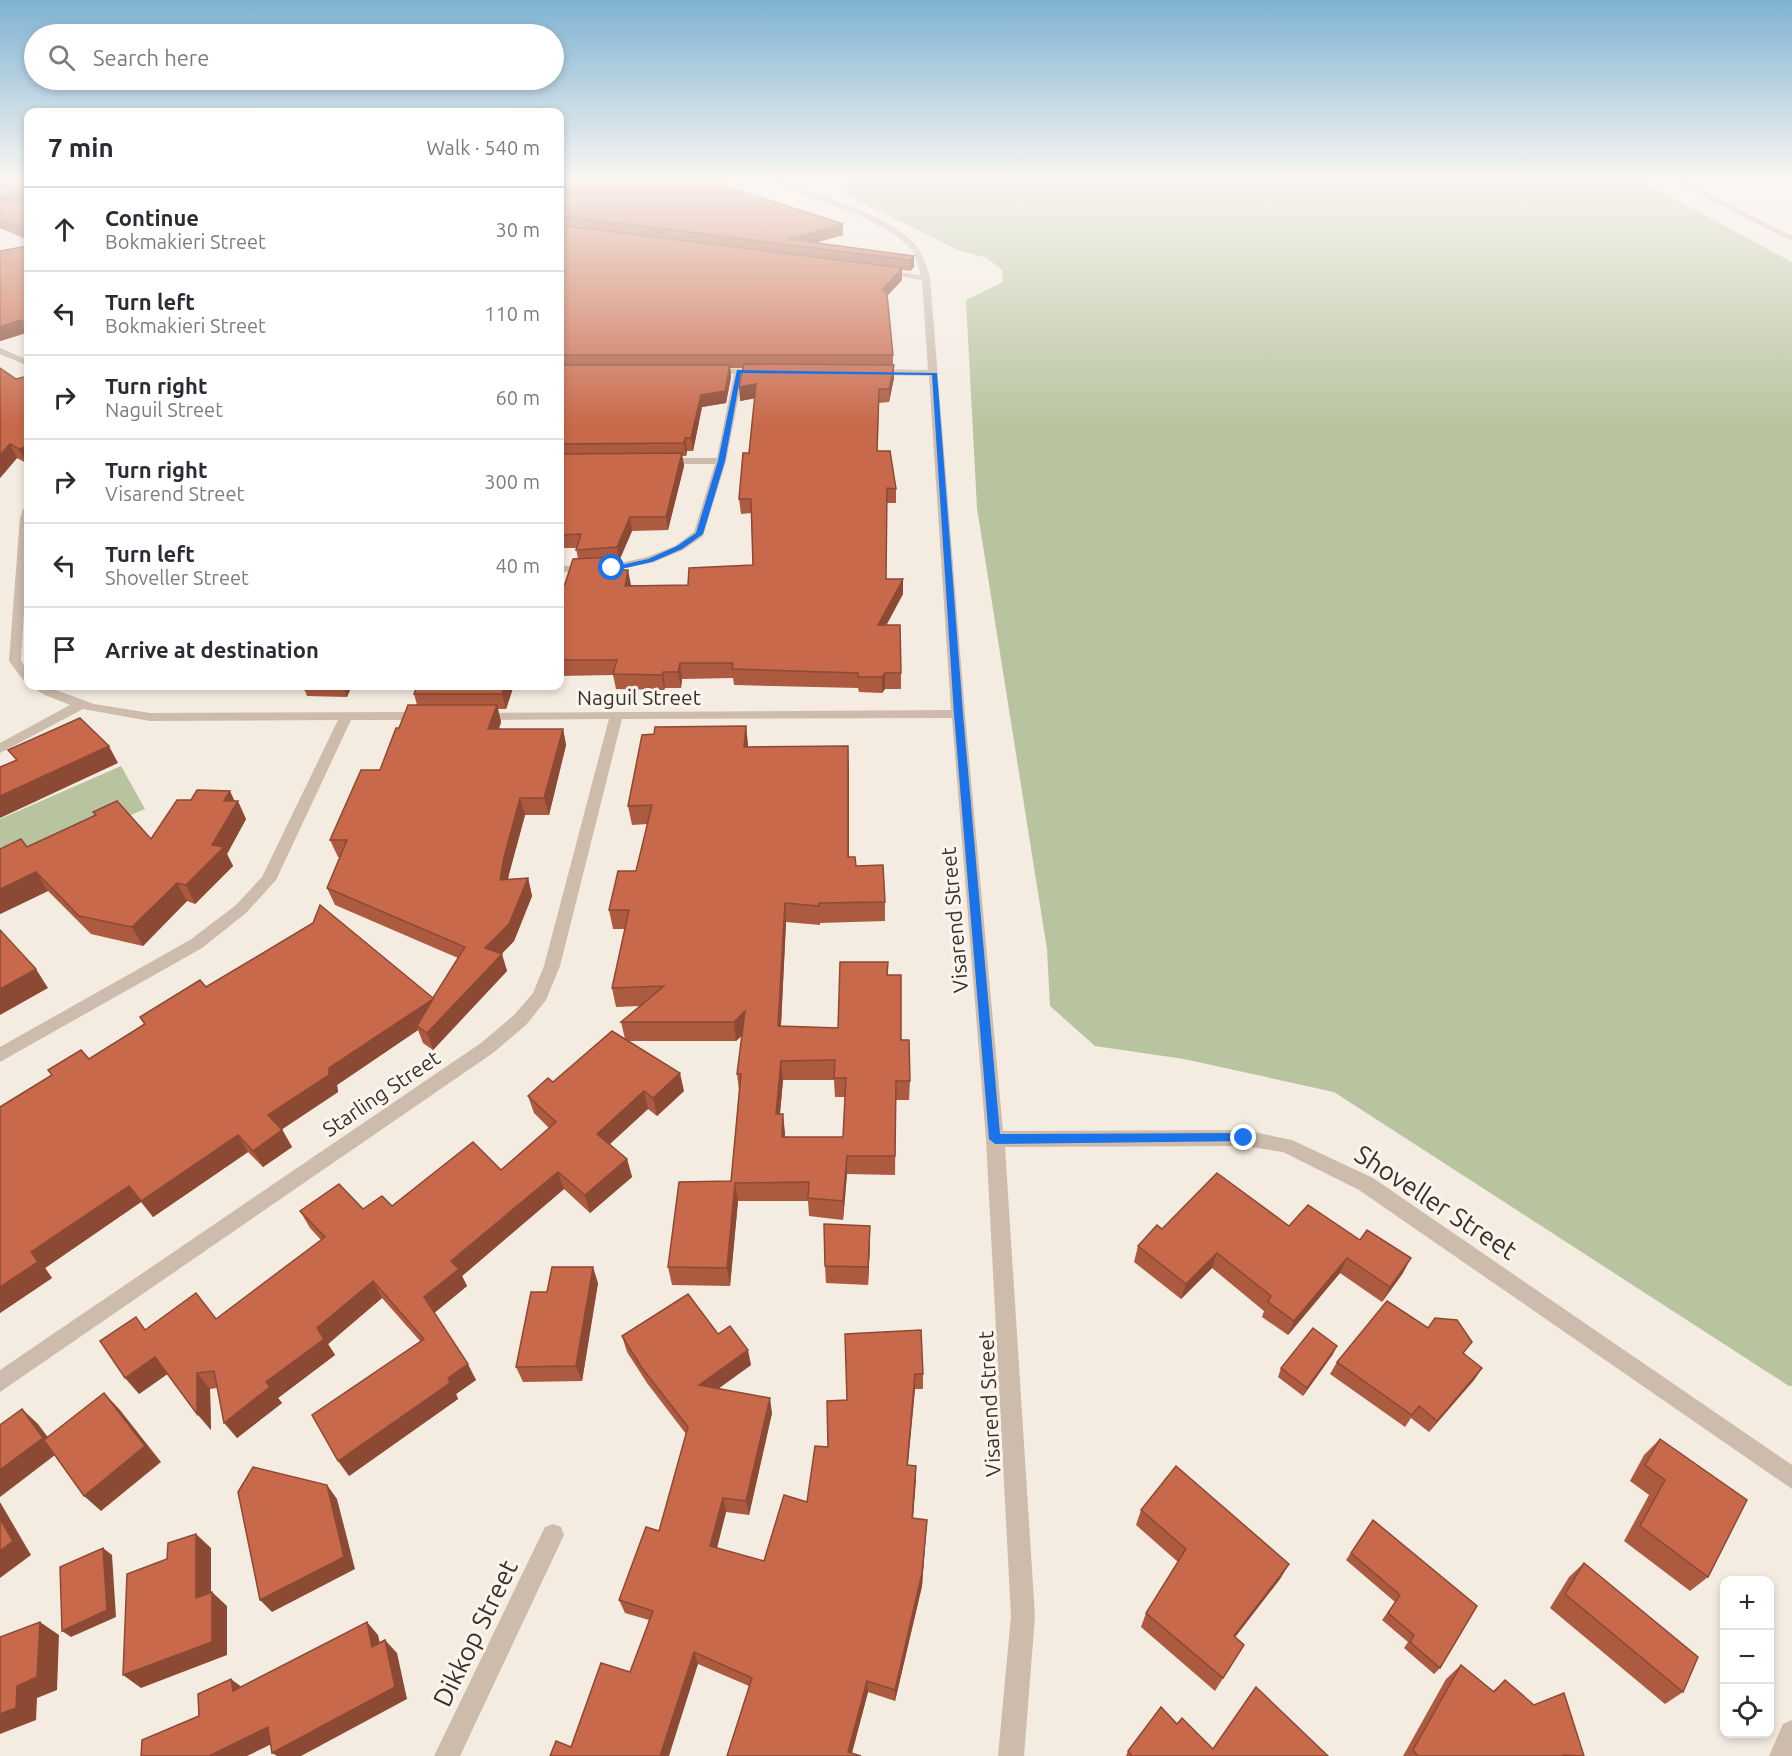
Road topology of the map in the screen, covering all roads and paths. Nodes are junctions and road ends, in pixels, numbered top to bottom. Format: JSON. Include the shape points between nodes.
{"nodes":[{"id":1,"x":921,"y":261,"type":"edge"},
{"id":2,"x":871,"y":270,"type":"edge"},
{"id":3,"x":926,"y":278,"type":"junction"},
{"id":4,"x":0,"y":351,"type":"edge"},
{"id":5,"x":24,"y":361,"type":"edge"},
{"id":6,"x":703,"y":371,"type":"edge"},
{"id":7,"x":739,"y":371,"type":"junction"},
{"id":8,"x":773,"y":371,"type":"edge"},
{"id":9,"x":865,"y":372,"type":"edge"},
{"id":10,"x":934,"y":373,"type":"junction"},
{"id":11,"x":652,"y":461,"type":"edge"},
{"id":12,"x":722,"y":461,"type":"junction"},
{"id":13,"x":24,"y":532,"type":"edge"},
{"id":14,"x":564,"y":569,"type":"edge"},
{"id":15,"x":24,"y":673,"type":"edge"},
{"id":16,"x":45,"y":690,"type":"edge"},
{"id":17,"x":80,"y":705,"type":"junction"},
{"id":18,"x":958,"y":714,"type":"junction"},
{"id":19,"x":347,"y":715,"type":"junction"},
{"id":20,"x":440,"y":716,"type":"edge"},
{"id":21,"x":464,"y":716,"type":"edge"},
{"id":22,"x":616,"y":717,"type":"junction"},
{"id":23,"x":0,"y":749,"type":"edge"},
{"id":24,"x":0,"y":1055,"type":"edge"},
{"id":25,"x":995,"y":1139,"type":"junction"},
{"id":26,"x":0,"y":1382,"type":"edge"},
{"id":27,"x":1792,"y":1478,"type":"edge"},
{"id":28,"x":553,"y":1535,"type":"dead end"},
{"id":29,"x":1792,"y":1733,"type":"edge"},
{"id":30,"x":447,"y":1756,"type":"edge"},
{"id":31,"x":1011,"y":1756,"type":"edge"},
{"id":32,"x":1782,"y":1756,"type":"edge"}],
"edges":[{"from":1,"to":3,"type":"street","name":"Visarend Street"},
{"from":2,"to":3,"type":"street"},
{"from":3,"to":10,"type":"street","name":"Visarend Street"},
{"from":4,"to":5,"type":"street"},
{"from":6,"to":7,"type":"street"},
{"from":7,"to":8,"type":"street"},
{"from":7,"to":12,"type":"street"},
{"from":9,"to":10,"type":"street"},
{"from":10,"to":18,"type":"street","name":"Visarend Street"},
{"from":11,"to":12,"type":"street"},
{"from":12,"to":14,"type":"street","via":[[699,534],[679,548],[650,560],[612,568]]},
{"from":13,"to":15,"type":"street","via":[[15,661]]},
{"from":16,"to":17,"type":"street"},
{"from":17,"to":19,"type":"street","via":[[150,717]]},
{"from":17,"to":23,"type":"street"},
{"from":18,"to":22,"type":"street","name":"Naguil Street"},
{"from":18,"to":25,"type":"street","name":"Visarend Street"},
{"from":19,"to":20,"type":"street"},
{"from":19,"to":24,"type":"street","via":[[268,880],[242,909],[196,944]]},
{"from":21,"to":22,"type":"street","name":"Naguil Street"},
{"from":22,"to":26,"type":"street","name":"Starling Street","via":[[552,966],[540,996],[520,1020],[487,1048]]},
{"from":25,"to":27,"type":"street","name":"Shoveller Street","via":[[1244,1138],[1286,1145],[1366,1184],[1409,1212]]},
{"from":25,"to":31,"type":"street","name":"Visarend Street","via":[[1023,1616]]},
{"from":28,"to":30,"type":"street","name":"Dikkop Street"},
{"from":29,"to":32,"type":"street"}]}
